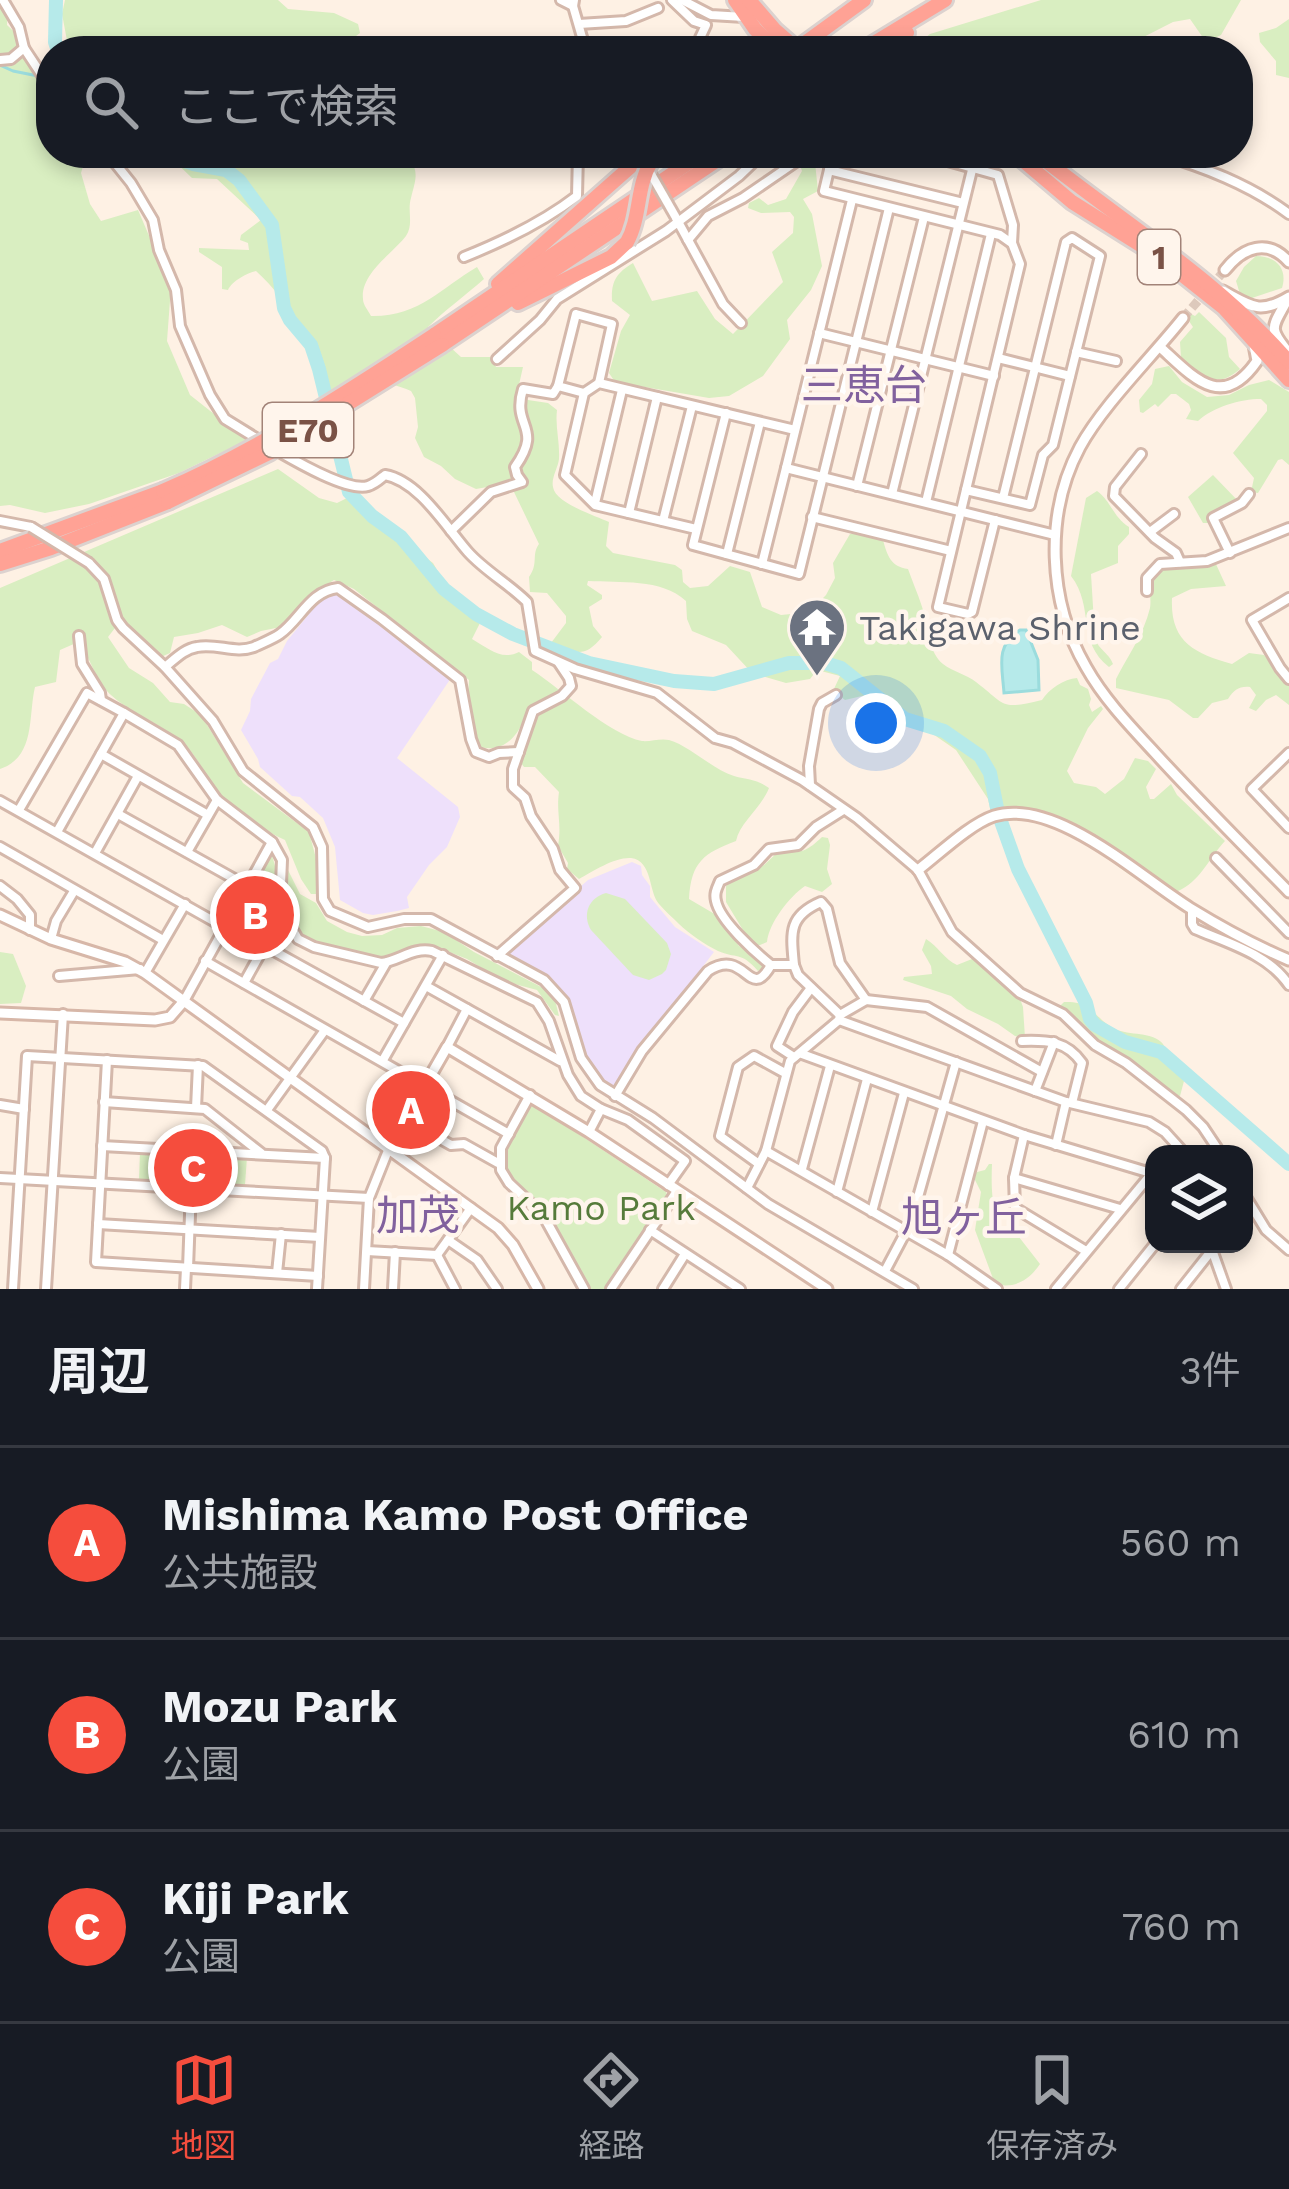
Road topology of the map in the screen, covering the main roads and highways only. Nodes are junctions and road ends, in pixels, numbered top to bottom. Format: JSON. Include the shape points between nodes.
{"nodes":[{"id":1,"x":735,"y":0,"type":"edge"},
{"id":2,"x":749,"y":0,"type":"edge"},
{"id":3,"x":864,"y":0,"type":"edge"},
{"id":4,"x":875,"y":0,"type":"edge"},
{"id":5,"x":945,"y":0,"type":"edge"},
{"id":6,"x":956,"y":0,"type":"edge"},
{"id":7,"x":763,"y":36,"type":"edge"},
{"id":8,"x":782,"y":36,"type":"edge"},
{"id":9,"x":817,"y":36,"type":"edge"},
{"id":10,"x":820,"y":36,"type":"edge"},
{"id":11,"x":886,"y":36,"type":"edge"},
{"id":12,"x":902,"y":36,"type":"edge"},
{"id":13,"x":636,"y":168,"type":"edge"},
{"id":14,"x":646,"y":168,"type":"edge"},
{"id":15,"x":682,"y":168,"type":"edge"},
{"id":16,"x":705,"y":168,"type":"edge"},
{"id":17,"x":1032,"y":168,"type":"edge"},
{"id":18,"x":1055,"y":168,"type":"edge"},
{"id":19,"x":467,"y":321,"type":"junction"},
{"id":20,"x":1289,"y":357,"type":"edge"},
{"id":21,"x":1289,"y":382,"type":"edge"},
{"id":22,"x":166,"y":496,"type":"junction"},
{"id":23,"x":0,"y":550,"type":"edge"},
{"id":24,"x":0,"y":569,"type":"edge"}],
"edges":[{"from":1,"to":7,"type":"highway"},
{"from":2,"to":8,"type":"highway"},
{"from":3,"to":9,"type":"highway"},
{"from":4,"to":10,"type":"highway"},
{"from":5,"to":11,"type":"highway"},
{"from":6,"to":12,"type":"highway"},
{"from":13,"to":19,"type":"highway"},
{"from":14,"to":19,"type":"highway","bridge":true,"via":[[634,229],[611,257]]},
{"from":15,"to":19,"type":"highway","number":"E70"},
{"from":16,"to":19,"type":"highway","number":"E70"},
{"from":17,"to":21,"type":"highway","number":"1","via":[[1242,325]]},
{"from":18,"to":20,"type":"highway","number":"1","via":[[1206,281]]},
{"from":19,"to":22,"type":"highway","number":"E70","bridge":true},
{"from":22,"to":23,"type":"highway","number":"E70"},
{"from":22,"to":24,"type":"highway","number":"E70"}]}
